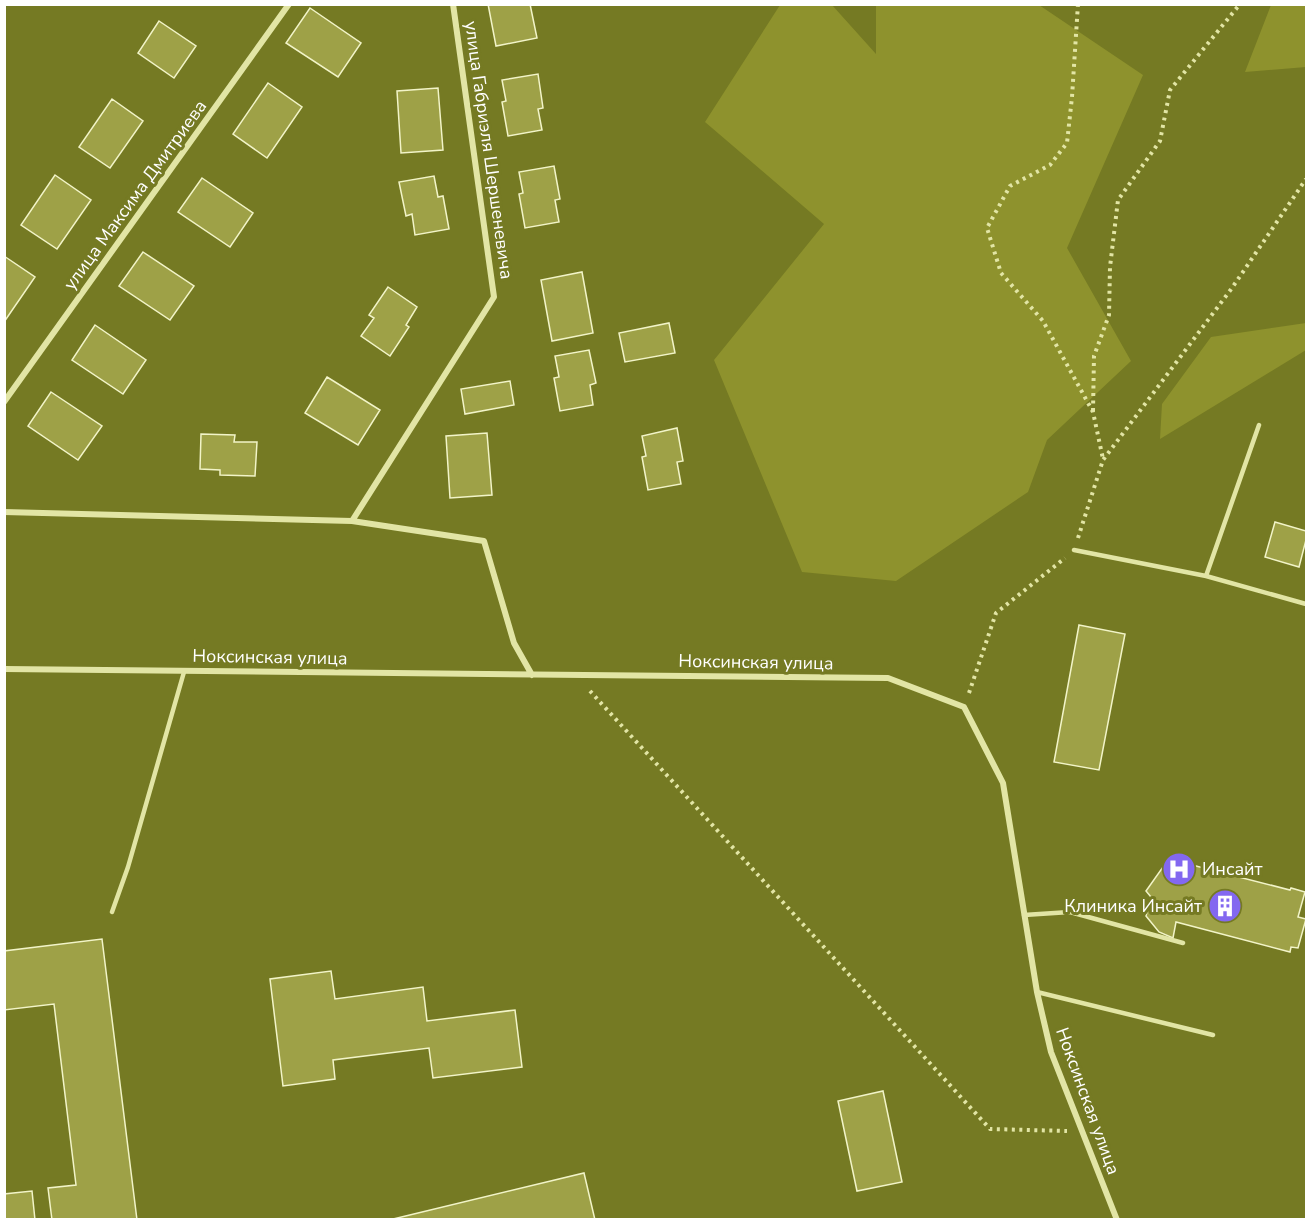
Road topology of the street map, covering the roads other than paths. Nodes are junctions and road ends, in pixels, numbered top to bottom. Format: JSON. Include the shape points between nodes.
{"nodes":[{"id":1,"x":289,"y":4,"type":"edge"},
{"id":2,"x":453,"y":4,"type":"edge"},
{"id":3,"x":4,"y":402,"type":"edge"},
{"id":4,"x":1259,"y":425,"type":"dead end"},
{"id":5,"x":4,"y":512,"type":"edge"},
{"id":6,"x":352,"y":521,"type":"junction"},
{"id":7,"x":1074,"y":550,"type":"road end"},
{"id":8,"x":1206,"y":576,"type":"junction"},
{"id":9,"x":1306,"y":604,"type":"edge"},
{"id":10,"x":4,"y":669,"type":"edge"},
{"id":11,"x":184,"y":672,"type":"junction"},
{"id":12,"x":532,"y":675,"type":"junction"},
{"id":13,"x":112,"y":912,"type":"dead end"},
{"id":14,"x":1024,"y":915,"type":"junction"},
{"id":15,"x":1183,"y":943,"type":"dead end"},
{"id":16,"x":1037,"y":992,"type":"junction"},
{"id":17,"x":1213,"y":1035,"type":"dead end"},
{"id":18,"x":1117,"y":1220,"type":"edge"}],
"edges":[{"from":1,"to":3,"type":"street","name":"улица Максима Дмитриева"},
{"from":2,"to":6,"type":"street","name":"улица Габриэля Шершеневича","via":[[494,297]]},
{"from":4,"to":8,"type":"lane"},
{"from":5,"to":6,"type":"street"},
{"from":6,"to":12,"type":"street","via":[[484,541],[514,643]]},
{"from":7,"to":8,"type":"lane"},
{"from":8,"to":9,"type":"lane"},
{"from":10,"to":11,"type":"street","name":"Ноксинская улица"},
{"from":11,"to":12,"type":"street","name":"Ноксинская улица"},
{"from":11,"to":13,"type":"lane"},
{"from":12,"to":14,"type":"street","name":"Ноксинская улица","via":[[888,678],[964,707],[1003,783]]},
{"from":14,"to":15,"type":"lane","via":[[1070,912]]},
{"from":14,"to":16,"type":"street","name":"Ноксинская улица"},
{"from":16,"to":17,"type":"lane"},
{"from":16,"to":18,"type":"street","name":"Ноксинская улица","via":[[1051,1052]]}]}
